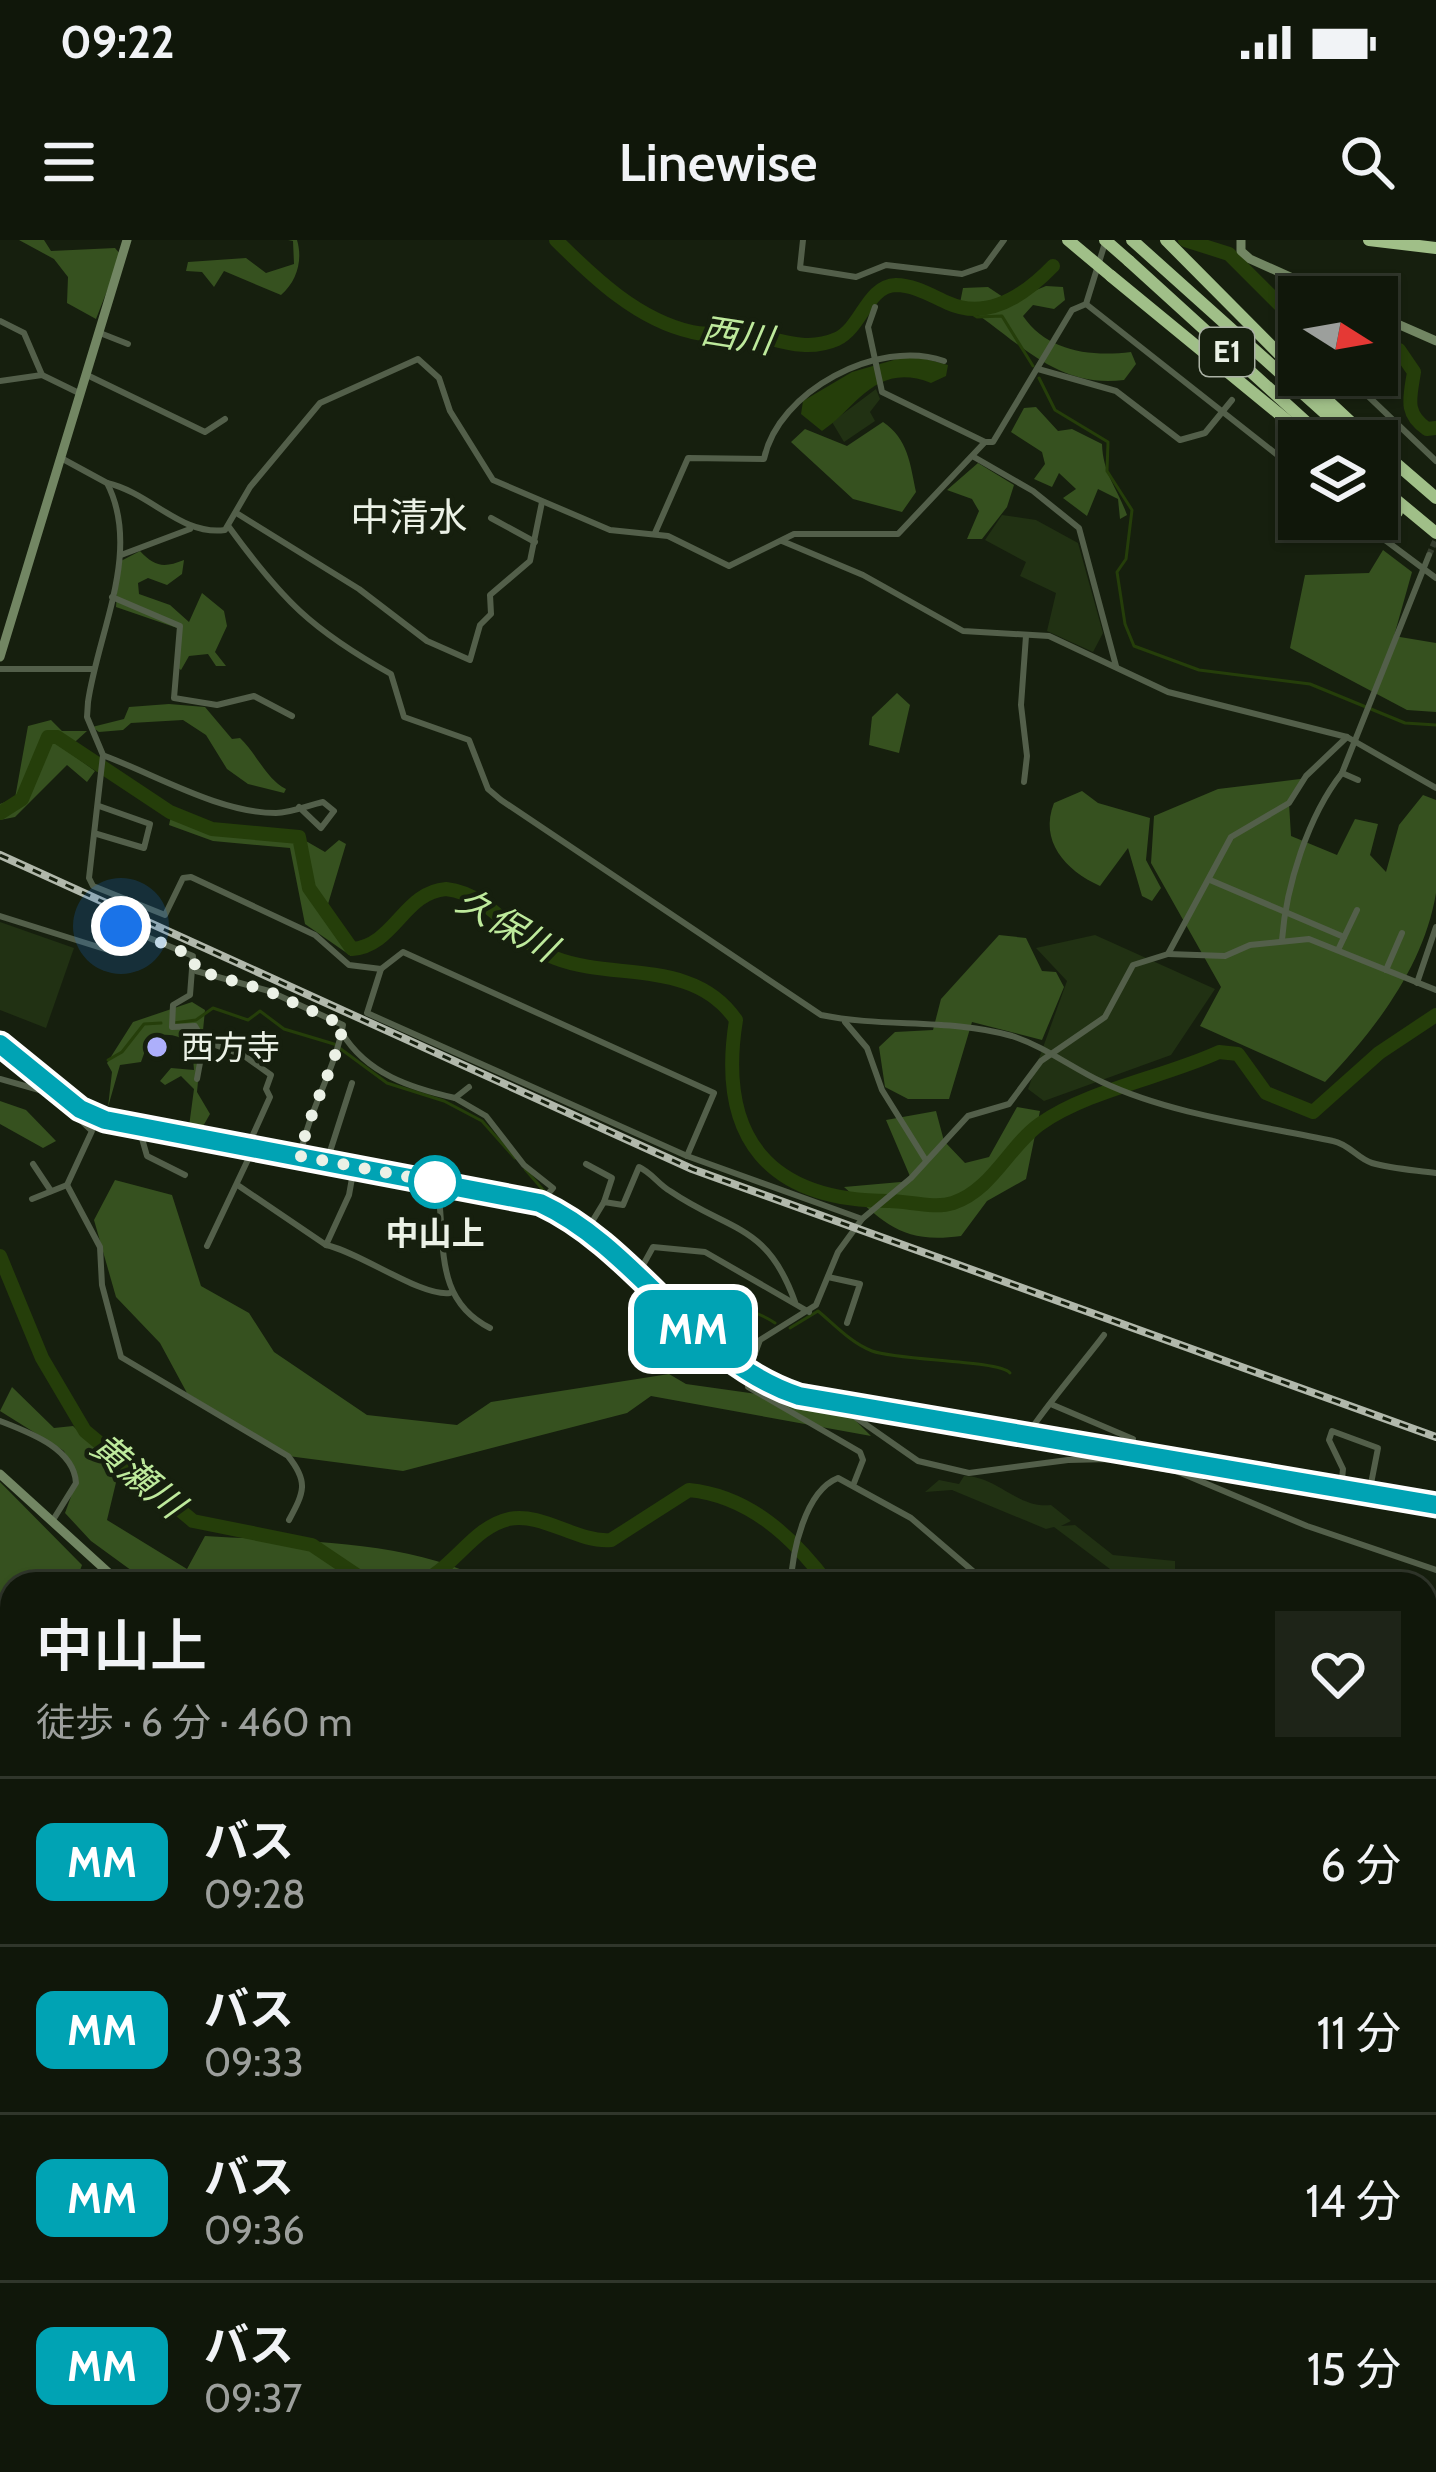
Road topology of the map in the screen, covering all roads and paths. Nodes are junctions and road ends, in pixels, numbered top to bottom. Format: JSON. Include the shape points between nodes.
{"nodes":[{"id":1,"x":127,"y":240,"type":"edge"},
{"id":2,"x":802,"y":240,"type":"edge"},
{"id":3,"x":1004,"y":240,"type":"edge"},
{"id":4,"x":1068,"y":240,"type":"edge"},
{"id":5,"x":1106,"y":240,"type":"edge"},
{"id":6,"x":1132,"y":240,"type":"edge"},
{"id":7,"x":1166,"y":240,"type":"edge"},
{"id":8,"x":1240,"y":240,"type":"edge"},
{"id":9,"x":1370,"y":240,"type":"edge"},
{"id":10,"x":1436,"y":248,"type":"edge"},
{"id":11,"x":1288,"y":276,"type":"edge"},
{"id":12,"x":1086,"y":304,"type":"junction"},
{"id":13,"x":875,"y":307,"type":"dead end"},
{"id":14,"x":0,"y":321,"type":"edge"},
{"id":15,"x":1398,"y":324,"type":"edge"},
{"id":16,"x":100,"y":333,"type":"junction"},
{"id":17,"x":1436,"y":341,"type":"edge"},
{"id":18,"x":128,"y":344,"type":"dead end"},
{"id":19,"x":1278,"y":354,"type":"edge"},
{"id":20,"x":872,"y":361,"type":"junction"},
{"id":21,"x":944,"y":361,"type":"dead end"},
{"id":22,"x":1038,"y":368,"type":"junction"},
{"id":23,"x":42,"y":375,"type":"junction"},
{"id":24,"x":87,"y":375,"type":"junction"},
{"id":25,"x":0,"y":381,"type":"edge"},
{"id":26,"x":80,"y":394,"type":"junction"},
{"id":27,"x":1322,"y":396,"type":"edge"},
{"id":28,"x":1368,"y":396,"type":"edge"},
{"id":29,"x":1232,"y":400,"type":"dead end"},
{"id":30,"x":1225,"y":411,"type":"junction"},
{"id":31,"x":224,"y":418,"type":"dead end"},
{"id":32,"x":1286,"y":420,"type":"edge"},
{"id":33,"x":1304,"y":420,"type":"edge"},
{"id":34,"x":1333,"y":420,"type":"edge"},
{"id":35,"x":1348,"y":420,"type":"edge"},
{"id":36,"x":985,"y":442,"type":"junction"},
{"id":37,"x":1278,"y":455,"type":"edge"},
{"id":38,"x":974,"y":457,"type":"junction"},
{"id":39,"x":62,"y":458,"type":"junction"},
{"id":40,"x":1436,"y":461,"type":"edge"},
{"id":41,"x":1398,"y":466,"type":"edge"},
{"id":42,"x":1398,"y":474,"type":"edge"},
{"id":43,"x":107,"y":484,"type":"junction"},
{"id":44,"x":1398,"y":501,"type":"edge"},
{"id":45,"x":542,"y":502,"type":"junction"},
{"id":46,"x":1436,"y":502,"type":"edge"},
{"id":47,"x":237,"y":514,"type":"junction"},
{"id":48,"x":1398,"y":515,"type":"edge"},
{"id":49,"x":491,"y":518,"type":"dead end"},
{"id":50,"x":229,"y":527,"type":"junction"},
{"id":51,"x":190,"y":529,"type":"junction"},
{"id":52,"x":655,"y":533,"type":"junction"},
{"id":53,"x":1436,"y":533,"type":"edge"},
{"id":54,"x":1385,"y":540,"type":"edge"},
{"id":55,"x":782,"y":541,"type":"junction"},
{"id":56,"x":536,"y":542,"type":"junction"},
{"id":57,"x":1433,"y":549,"type":"edge"},
{"id":58,"x":120,"y":555,"type":"junction"},
{"id":59,"x":1423,"y":569,"type":"junction"},
{"id":60,"x":1436,"y":578,"type":"edge"},
{"id":61,"x":112,"y":597,"type":"junction"},
{"id":62,"x":1026,"y":636,"type":"junction"},
{"id":63,"x":0,"y":657,"type":"edge"},
{"id":64,"x":1116,"y":666,"type":"junction"},
{"id":65,"x":0,"y":669,"type":"edge"},
{"id":66,"x":93,"y":669,"type":"junction"},
{"id":67,"x":292,"y":716,"type":"dead end"},
{"id":68,"x":1351,"y":739,"type":"junction"},
{"id":69,"x":102,"y":759,"type":"junction"},
{"id":70,"x":1342,"y":773,"type":"junction"},
{"id":71,"x":1358,"y":780,"type":"dead end"},
{"id":72,"x":1024,"y":782,"type":"dead end"},
{"id":73,"x":1436,"y":788,"type":"edge"},
{"id":74,"x":99,"y":806,"type":"junction"},
{"id":75,"x":299,"y":807,"type":"junction"},
{"id":76,"x":96,"y":834,"type":"junction"},
{"id":77,"x":1209,"y":879,"type":"junction"},
{"id":78,"x":1357,"y":910,"type":"dead end"},
{"id":79,"x":1285,"y":911,"type":"junction"},
{"id":80,"x":0,"y":916,"type":"edge"},
{"id":81,"x":1436,"y":927,"type":"edge"},
{"id":82,"x":1402,"y":933,"type":"dead end"},
{"id":83,"x":1344,"y":937,"type":"junction"},
{"id":84,"x":1282,"y":940,"type":"junction"},
{"id":85,"x":1338,"y":950,"type":"junction"},
{"id":86,"x":1168,"y":954,"type":"junction"},
{"id":87,"x":382,"y":969,"type":"junction"},
{"id":88,"x":196,"y":970,"type":"junction"},
{"id":89,"x":1386,"y":970,"type":"junction"},
{"id":90,"x":1417,"y":983,"type":"junction"},
{"id":91,"x":1436,"y":990,"type":"edge"},
{"id":92,"x":843,"y":1019,"type":"junction"},
{"id":93,"x":342,"y":1033,"type":"junction"},
{"id":94,"x":204,"y":1041,"type":"junction"},
{"id":95,"x":0,"y":1044,"type":"edge"},
{"id":96,"x":1054,"y":1053,"type":"junction"},
{"id":97,"x":0,"y":1079,"type":"edge"},
{"id":98,"x":197,"y":1079,"type":"dead end"},
{"id":99,"x":352,"y":1083,"type":"dead end"},
{"id":100,"x":469,"y":1087,"type":"dead end"},
{"id":101,"x":455,"y":1097,"type":"junction"},
{"id":102,"x":66,"y":1099,"type":"junction"},
{"id":103,"x":139,"y":1128,"type":"junction"},
{"id":104,"x":250,"y":1148,"type":"junction"},
{"id":105,"x":300,"y":1156,"type":"junction"},
{"id":106,"x":687,"y":1156,"type":"junction"},
{"id":107,"x":327,"y":1161,"type":"junction"},
{"id":108,"x":926,"y":1161,"type":"junction"},
{"id":109,"x":586,"y":1164,"type":"dead end"},
{"id":110,"x":33,"y":1165,"type":"dead end"},
{"id":111,"x":354,"y":1167,"type":"junction"},
{"id":112,"x":1436,"y":1173,"type":"edge"},
{"id":113,"x":184,"y":1175,"type":"dead end"},
{"id":114,"x":437,"y":1183,"type":"junction"},
{"id":115,"x":67,"y":1185,"type":"junction"},
{"id":116,"x":239,"y":1186,"type":"junction"},
{"id":117,"x":51,"y":1191,"type":"junction"},
{"id":118,"x":32,"y":1199,"type":"dead end"},
{"id":119,"x":604,"y":1202,"type":"junction"},
{"id":120,"x":540,"y":1203,"type":"junction"},
{"id":121,"x":862,"y":1219,"type":"junction"},
{"id":122,"x":586,"y":1232,"type":"junction"},
{"id":123,"x":326,"y":1245,"type":"junction"},
{"id":124,"x":207,"y":1246,"type":"dead end"},
{"id":125,"x":829,"y":1277,"type":"junction"},
{"id":126,"x":636,"y":1278,"type":"junction"},
{"id":127,"x":450,"y":1293,"type":"junction"},
{"id":128,"x":795,"y":1302,"type":"junction"},
{"id":129,"x":808,"y":1312,"type":"junction"},
{"id":130,"x":847,"y":1323,"type":"dead end"},
{"id":131,"x":490,"y":1328,"type":"dead end"},
{"id":132,"x":1104,"y":1335,"type":"dead end"},
{"id":133,"x":746,"y":1375,"type":"junction"},
{"id":134,"x":834,"y":1402,"type":"junction"},
{"id":135,"x":1053,"y":1405,"type":"junction"},
{"id":136,"x":0,"y":1421,"type":"edge"},
{"id":137,"x":1028,"y":1435,"type":"junction"},
{"id":138,"x":1133,"y":1439,"type":"dead end"},
{"id":139,"x":1177,"y":1466,"type":"junction"},
{"id":140,"x":0,"y":1474,"type":"edge"},
{"id":141,"x":854,"y":1483,"type":"junction"},
{"id":142,"x":1341,"y":1489,"type":"junction"},
{"id":143,"x":1370,"y":1494,"type":"junction"},
{"id":144,"x":1436,"y":1505,"type":"edge"},
{"id":145,"x":53,"y":1520,"type":"junction"},
{"id":146,"x":290,"y":1520,"type":"dead end"},
{"id":147,"x":1436,"y":1570,"type":"edge"},
{"id":148,"x":108,"y":1572,"type":"edge"},
{"id":149,"x":791,"y":1572,"type":"edge"},
{"id":150,"x":974,"y":1572,"type":"edge"}],
"edges":[{"from":1,"to":16,"type":"main road"},
{"from":2,"to":3,"type":"street","via":[[800,268],[856,277],[886,265],[962,274],[985,266]]},
{"from":4,"to":32,"type":"highway","bridge":true},
{"from":5,"to":12,"type":"street"},
{"from":5,"to":33,"type":"highway","number":"E1","bridge":true},
{"from":6,"to":34,"type":"highway","number":"E1"},
{"from":7,"to":19,"type":"highway"},
{"from":8,"to":11,"type":"main road","via":[[1250,259]]},
{"from":9,"to":10,"type":"highway"},
{"from":12,"to":22,"type":"street","via":[[1072,310]]},
{"from":12,"to":30,"type":"street"},
{"from":13,"to":20,"type":"street"},
{"from":14,"to":23,"type":"street","via":[[24,333]]},
{"from":15,"to":17,"type":"main road"},
{"from":16,"to":18,"type":"street"},
{"from":16,"to":24,"type":"main road"},
{"from":20,"to":21,"type":"street","via":[[919,352]]},
{"from":20,"to":36,"type":"street","via":[[882,392]]},
{"from":20,"to":52,"type":"street","via":[[802,398],[764,459],[688,458]]},
{"from":22,"to":30,"type":"street","via":[[1116,392],[1180,440],[1205,433]]},
{"from":22,"to":36,"type":"street","via":[[993,442]]},
{"from":23,"to":25,"type":"street"},
{"from":23,"to":26,"type":"street"},
{"from":24,"to":26,"type":"main road"},
{"from":24,"to":31,"type":"street","via":[[205,432]]},
{"from":26,"to":39,"type":"main road"},
{"from":27,"to":35,"type":"highway"},
{"from":28,"to":40,"type":"street"},
{"from":29,"to":30,"type":"street"},
{"from":30,"to":37,"type":"street"},
{"from":36,"to":38,"type":"street"},
{"from":38,"to":55,"type":"street","via":[[898,534],[794,534]]},
{"from":38,"to":64,"type":"street","via":[[1079,528]]},
{"from":39,"to":43,"type":"street"},
{"from":39,"to":63,"type":"main road"},
{"from":41,"to":46,"type":"highway"},
{"from":42,"to":46,"type":"highway"},
{"from":43,"to":51,"type":"street","via":[[134,491]]},
{"from":43,"to":58,"type":"street","via":[[121,522]]},
{"from":44,"to":53,"type":"highway"},
{"from":45,"to":47,"type":"street","via":[[493,480],[439,378],[418,359],[320,403]]},
{"from":45,"to":52,"type":"street","via":[[610,530]]},
{"from":45,"to":56,"type":"street"},
{"from":47,"to":50,"type":"street"},
{"from":47,"to":56,"type":"street","via":[[427,641],[470,659],[491,614],[490,595],[530,561]]},
{"from":48,"to":57,"type":"highway"},
{"from":49,"to":56,"type":"street"},
{"from":50,"to":51,"type":"street"},
{"from":50,"to":92,"type":"street","via":[[282,598],[330,640],[391,674],[404,717],[469,740],[488,789],[501,800],[797,1000]]},
{"from":51,"to":58,"type":"street"},
{"from":52,"to":55,"type":"street","via":[[729,566]]},
{"from":54,"to":59,"type":"street"},
{"from":55,"to":62,"type":"street","via":[[963,631]]},
{"from":57,"to":59,"type":"street"},
{"from":58,"to":61,"type":"street"},
{"from":59,"to":60,"type":"street"},
{"from":59,"to":68,"type":"street"},
{"from":61,"to":66,"type":"street"},
{"from":61,"to":67,"type":"street","via":[[180,626],[174,698],[217,705],[254,696]]},
{"from":62,"to":64,"type":"street","via":[[1048,636]]},
{"from":62,"to":72,"type":"street"},
{"from":64,"to":68,"type":"street","via":[[1168,692]]},
{"from":65,"to":66,"type":"street"},
{"from":66,"to":69,"type":"street","via":[[87,716]]},
{"from":68,"to":70,"type":"street"},
{"from":68,"to":73,"type":"street"},
{"from":68,"to":77,"type":"street","via":[[1306,776],[1289,803],[1231,837]]},
{"from":69,"to":74,"type":"street"},
{"from":69,"to":75,"type":"street","via":[[166,778],[179,790],[276,813]]},
{"from":70,"to":71,"type":"street"},
{"from":70,"to":79,"type":"street","via":[[1327,791]]},
{"from":74,"to":76,"type":"street"},
{"from":74,"to":76,"type":"street","via":[[150,824],[144,848]]},
{"from":75,"to":75,"type":"street","via":[[321,828],[334,812],[323,802]]},
{"from":76,"to":87,"type":"street","via":[[93,886],[165,915],[183,878],[191,877],[315,935],[349,965]]},
{"from":77,"to":79,"type":"street"},
{"from":77,"to":86,"type":"street"},
{"from":78,"to":83,"type":"street"},
{"from":79,"to":83,"type":"street"},
{"from":79,"to":84,"type":"street"},
{"from":80,"to":88,"type":"street","via":[[108,950],[121,926],[193,956]]},
{"from":81,"to":90,"type":"street"},
{"from":82,"to":89,"type":"street"},
{"from":83,"to":85,"type":"street"},
{"from":84,"to":85,"type":"street"},
{"from":84,"to":86,"type":"street","via":[[1225,956]]},
{"from":85,"to":89,"type":"street"},
{"from":86,"to":96,"type":"street","via":[[1133,965],[1105,1017]]},
{"from":87,"to":106,"type":"street","via":[[367,1013]]},
{"from":87,"to":106,"type":"street","via":[[403,952],[714,1094]]},
{"from":88,"to":93,"type":"street","via":[[268,991],[343,1025]]},
{"from":88,"to":94,"type":"street","via":[[190,995],[173,1005],[170,1021],[195,1026]]},
{"from":89,"to":90,"type":"street"},
{"from":90,"to":91,"type":"street"},
{"from":92,"to":96,"type":"street","via":[[964,1027]]},
{"from":92,"to":108,"type":"street","via":[[867,1048],[882,1090]]},
{"from":93,"to":101,"type":"street","via":[[398,1082]]},
{"from":93,"to":105,"type":"street"},
{"from":94,"to":98,"type":"street"},
{"from":94,"to":104,"type":"street","via":[[271,1075],[271,1097]]},
{"from":95,"to":102,"type":"main road"},
{"from":96,"to":108,"type":"street","via":[[1009,1104],[968,1116]]},
{"from":96,"to":112,"type":"street","via":[[1141,1095],[1262,1130],[1336,1141],[1368,1162]]},
{"from":97,"to":102,"type":"street"},
{"from":99,"to":107,"type":"street"},
{"from":100,"to":101,"type":"street"},
{"from":101,"to":120,"type":"street","via":[[486,1116],[553,1188]]},
{"from":102,"to":103,"type":"main road"},
{"from":102,"to":115,"type":"street","via":[[92,1131]]},
{"from":103,"to":104,"type":"main road"},
{"from":103,"to":113,"type":"street","via":[[147,1156]]},
{"from":104,"to":105,"type":"main road"},
{"from":104,"to":116,"type":"street"},
{"from":105,"to":107,"type":"main road"},
{"from":106,"to":121,"type":"street"},
{"from":107,"to":111,"type":"main road"},
{"from":108,"to":121,"type":"street"},
{"from":109,"to":119,"type":"street","via":[[612,1178]]},
{"from":110,"to":117,"type":"street"},
{"from":111,"to":114,"type":"main road"},
{"from":111,"to":123,"type":"street"},
{"from":114,"to":120,"type":"main road"},
{"from":114,"to":127,"type":"street"},
{"from":115,"to":117,"type":"street"},
{"from":115,"to":146,"type":"street","via":[[100,1247],[121,1357],[288,1456],[305,1490]]},
{"from":116,"to":123,"type":"street"},
{"from":116,"to":124,"type":"street"},
{"from":117,"to":118,"type":"street"},
{"from":119,"to":122,"type":"street"},
{"from":119,"to":128,"type":"street","via":[[622,1205],[639,1167],[646,1169],[760,1240]]},
{"from":120,"to":122,"type":"main road"},
{"from":121,"to":125,"type":"street"},
{"from":122,"to":126,"type":"main road"},
{"from":123,"to":127,"type":"street","via":[[388,1268],[426,1293]]},
{"from":125,"to":129,"type":"street"},
{"from":125,"to":130,"type":"street","via":[[860,1284]]},
{"from":126,"to":128,"type":"street","via":[[652,1247],[705,1252]]},
{"from":126,"to":133,"type":"main road"},
{"from":127,"to":131,"type":"street","via":[[464,1315]]},
{"from":128,"to":129,"type":"street"},
{"from":129,"to":133,"type":"street","via":[[760,1340]]},
{"from":132,"to":135,"type":"street"},
{"from":133,"to":134,"type":"main road"},
{"from":133,"to":141,"type":"street","via":[[748,1387],[860,1452]]},
{"from":134,"to":137,"type":"main road"},
{"from":134,"to":139,"type":"street","via":[[918,1461],[969,1474],[1068,1460]]},
{"from":135,"to":137,"type":"street","via":[[1031,1422]]},
{"from":135,"to":138,"type":"street"},
{"from":136,"to":145,"type":"street","via":[[71,1463],[76,1483]]},
{"from":137,"to":139,"type":"main road"},
{"from":139,"to":142,"type":"main road"},
{"from":139,"to":147,"type":"street","via":[[1307,1526]]},
{"from":140,"to":145,"type":"main road"},
{"from":141,"to":149,"type":"street","via":[[838,1478],[824,1485],[792,1552]]},
{"from":141,"to":150,"type":"street"},
{"from":142,"to":143,"type":"main road"},
{"from":142,"to":143,"type":"street","via":[[1332,1431],[1378,1448]]},
{"from":143,"to":144,"type":"main road"},
{"from":145,"to":148,"type":"main road"}]}
